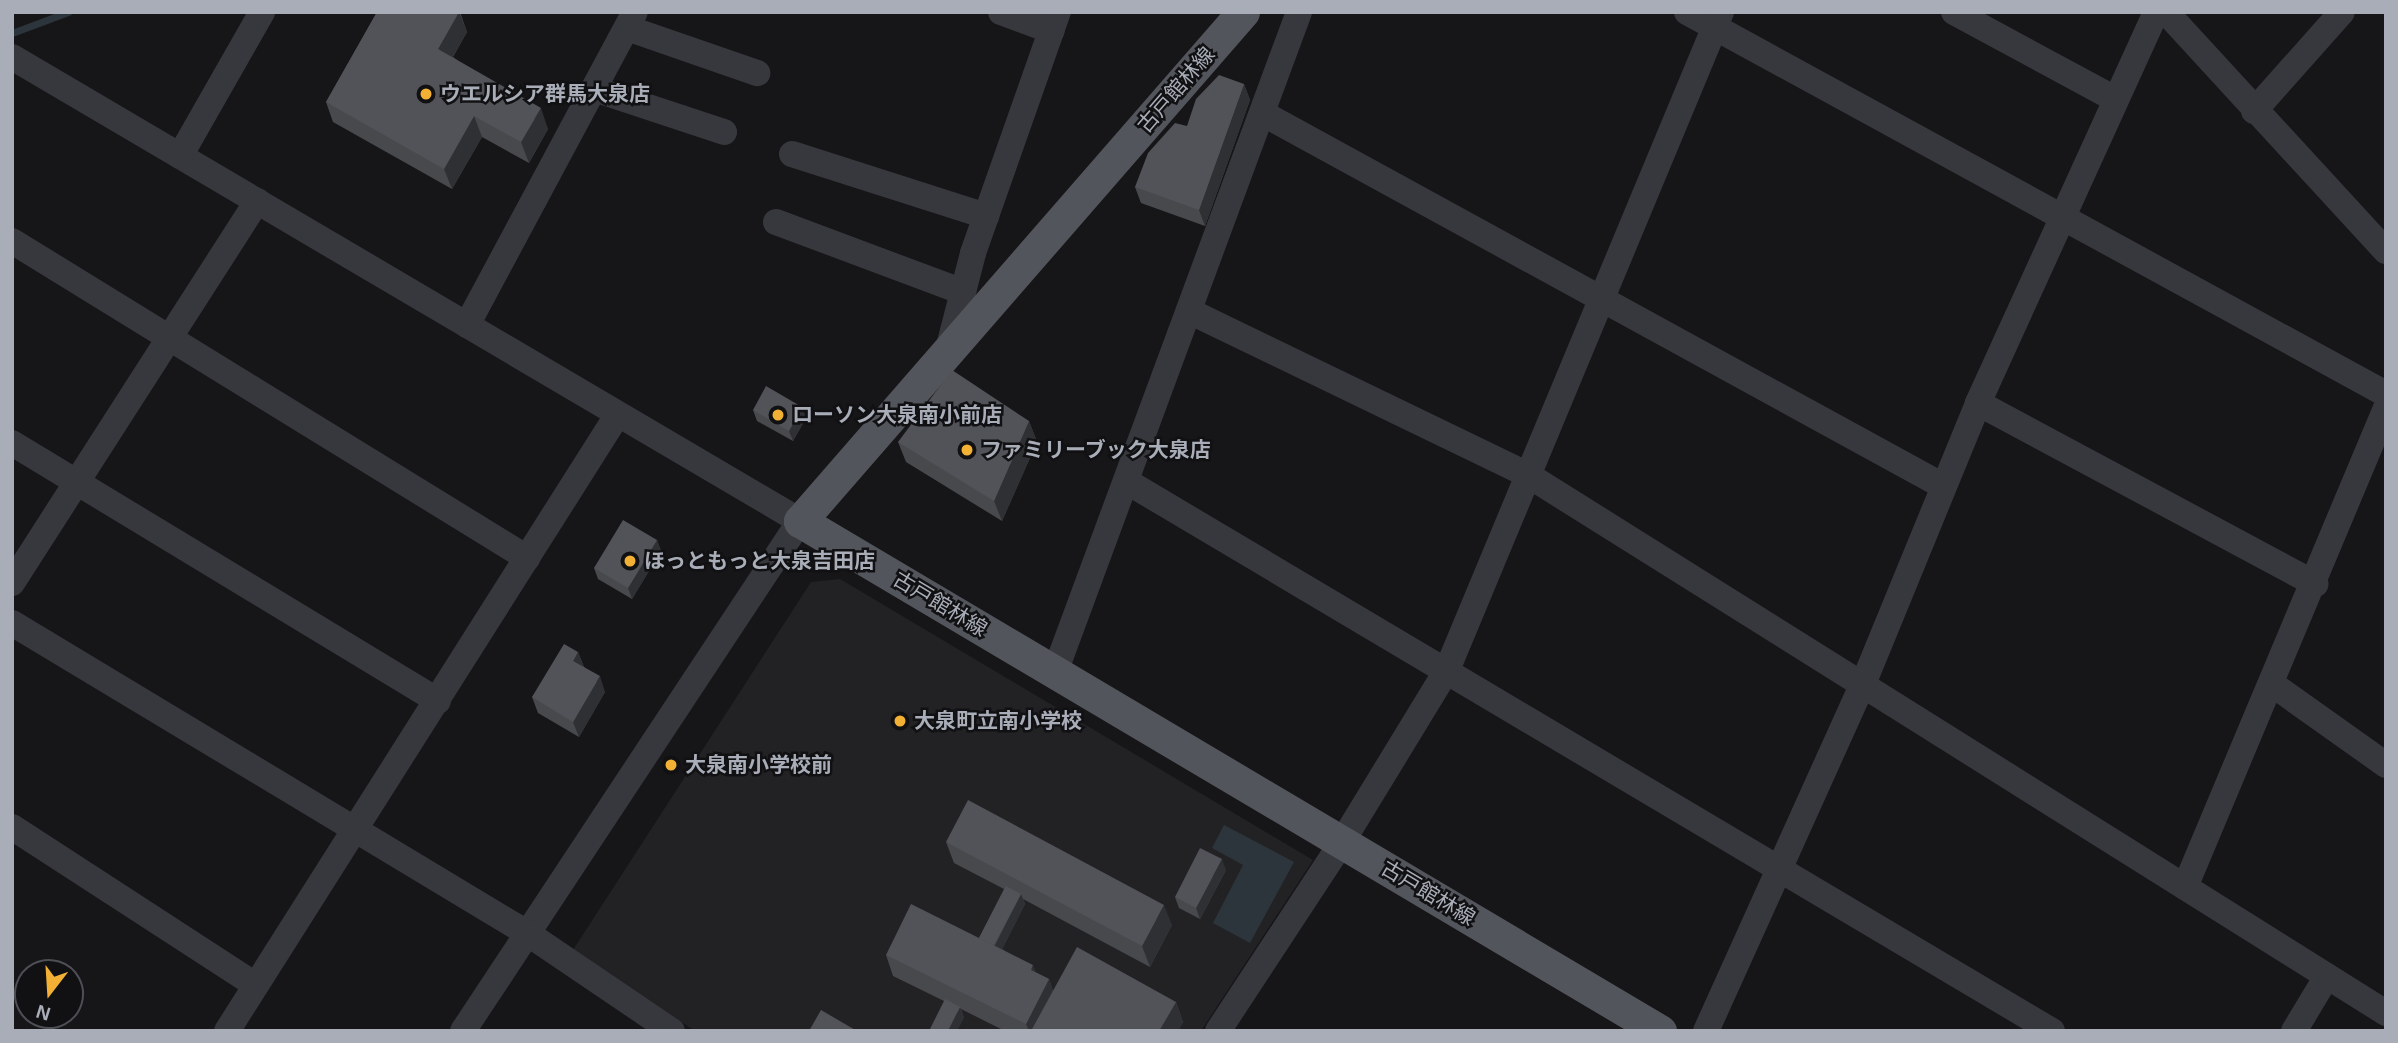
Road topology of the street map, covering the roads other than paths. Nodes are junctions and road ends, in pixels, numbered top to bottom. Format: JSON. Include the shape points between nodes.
{"nodes":[{"id":1,"x":262,"y":12,"type":"edge"},
{"id":2,"x":1001,"y":12,"type":"edge"},
{"id":3,"x":1242,"y":12,"type":"edge"},
{"id":4,"x":1299,"y":12,"type":"edge"},
{"id":5,"x":1687,"y":12,"type":"edge"},
{"id":6,"x":1954,"y":12,"type":"edge"},
{"id":7,"x":2156,"y":12,"type":"edge"},
{"id":8,"x":2166,"y":12,"type":"edge"},
{"id":9,"x":2342,"y":12,"type":"edge"},
{"id":10,"x":631,"y":20,"type":"edge"},
{"id":11,"x":1718,"y":20,"type":"edge"},
{"id":12,"x":1055,"y":21,"type":"edge"},
{"id":13,"x":14,"y":60,"type":"edge"},
{"id":14,"x":757,"y":73,"type":"dead end"},
{"id":15,"x":594,"y":89,"type":"junction"},
{"id":16,"x":2115,"y":99,"type":"junction"},
{"id":17,"x":2254,"y":111,"type":"junction"},
{"id":18,"x":1262,"y":113,"type":"junction"},
{"id":19,"x":724,"y":132,"type":"dead end"},
{"id":20,"x":792,"y":154,"type":"dead end"},
{"id":21,"x":180,"y":156,"type":"junction"},
{"id":22,"x":257,"y":201,"type":"junction"},
{"id":23,"x":986,"y":216,"type":"junction"},
{"id":24,"x":2062,"y":217,"type":"junction"},
{"id":25,"x":776,"y":222,"type":"dead end"},
{"id":26,"x":12,"y":241,"type":"edge"},
{"id":27,"x":2386,"y":251,"type":"edge"},
{"id":28,"x":963,"y":292,"type":"junction"},
{"id":29,"x":1601,"y":299,"type":"junction"},
{"id":30,"x":1189,"y":312,"type":"junction"},
{"id":31,"x":467,"y":325,"type":"junction"},
{"id":32,"x":170,"y":337,"type":"junction"},
{"id":33,"x":946,"y":355,"type":"junction"},
{"id":34,"x":2386,"y":394,"type":"edge"},
{"id":35,"x":1979,"y":403,"type":"junction"},
{"id":36,"x":2386,"y":408,"type":"edge"},
{"id":37,"x":618,"y":414,"type":"junction"},
{"id":38,"x":12,"y":443,"type":"edge"},
{"id":39,"x":1528,"y":475,"type":"junction"},
{"id":40,"x":1126,"y":481,"type":"junction"},
{"id":41,"x":77,"y":483,"type":"junction"},
{"id":42,"x":1943,"y":486,"type":"junction"},
{"id":43,"x":800,"y":521,"type":"junction"},
{"id":44,"x":527,"y":558,"type":"junction"},
{"id":45,"x":12,"y":583,"type":"edge"},
{"id":46,"x":2315,"y":584,"type":"junction"},
{"id":47,"x":12,"y":623,"type":"edge"},
{"id":48,"x":1447,"y":670,"type":"junction"},
{"id":49,"x":1055,"y":672,"type":"junction"},
{"id":50,"x":1863,"y":684,"type":"junction"},
{"id":51,"x":2272,"y":684,"type":"junction"},
{"id":52,"x":438,"y":701,"type":"junction"},
{"id":53,"x":2386,"y":765,"type":"edge"},
{"id":54,"x":12,"y":827,"type":"edge"},
{"id":55,"x":357,"y":828,"type":"junction"},
{"id":56,"x":1342,"y":842,"type":"junction"},
{"id":57,"x":1779,"y":870,"type":"junction"},
{"id":58,"x":2185,"y":887,"type":"junction"},
{"id":59,"x":527,"y":933,"type":"junction"},
{"id":60,"x":2327,"y":976,"type":"junction"},
{"id":61,"x":255,"y":985,"type":"junction"},
{"id":62,"x":2386,"y":1013,"type":"edge"},
{"id":63,"x":227,"y":1031,"type":"edge"},
{"id":64,"x":463,"y":1031,"type":"edge"},
{"id":65,"x":672,"y":1031,"type":"edge"},
{"id":66,"x":1218,"y":1031,"type":"edge"},
{"id":67,"x":1660,"y":1031,"type":"edge"},
{"id":68,"x":1706,"y":1031,"type":"edge"},
{"id":69,"x":2052,"y":1031,"type":"edge"},
{"id":70,"x":2294,"y":1031,"type":"edge"}],
"edges":[{"from":1,"to":21,"type":"street"},
{"from":2,"to":12,"type":"street"},
{"from":3,"to":33,"type":"main road","name":"古戸館林線"},
{"from":4,"to":18,"type":"street"},
{"from":5,"to":11,"type":"street"},
{"from":6,"to":16,"type":"street"},
{"from":7,"to":16,"type":"street"},
{"from":8,"to":17,"type":"street"},
{"from":9,"to":17,"type":"street"},
{"from":10,"to":14,"type":"street"},
{"from":10,"to":15,"type":"street"},
{"from":11,"to":24,"type":"street"},
{"from":11,"to":29,"type":"street"},
{"from":12,"to":23,"type":"street"},
{"from":13,"to":21,"type":"street"},
{"from":15,"to":19,"type":"street"},
{"from":15,"to":31,"type":"street"},
{"from":16,"to":24,"type":"street"},
{"from":17,"to":27,"type":"street"},
{"from":18,"to":29,"type":"street"},
{"from":18,"to":30,"type":"street"},
{"from":20,"to":23,"type":"street"},
{"from":21,"to":22,"type":"street"},
{"from":22,"to":31,"type":"street"},
{"from":22,"to":32,"type":"street"},
{"from":23,"to":28,"type":"street"},
{"from":24,"to":34,"type":"street"},
{"from":24,"to":35,"type":"street"},
{"from":25,"to":28,"type":"street"},
{"from":26,"to":32,"type":"street"},
{"from":28,"to":33,"type":"street"},
{"from":29,"to":39,"type":"street"},
{"from":29,"to":42,"type":"street"},
{"from":30,"to":39,"type":"street"},
{"from":30,"to":40,"type":"street"},
{"from":31,"to":37,"type":"street"},
{"from":32,"to":41,"type":"street"},
{"from":32,"to":44,"type":"street"},
{"from":33,"to":43,"type":"main road","name":"古戸館林線"},
{"from":35,"to":42,"type":"street"},
{"from":35,"to":46,"type":"street"},
{"from":36,"to":46,"type":"street"},
{"from":37,"to":43,"type":"street"},
{"from":37,"to":44,"type":"street"},
{"from":38,"to":41,"type":"street"},
{"from":39,"to":48,"type":"street"},
{"from":39,"to":50,"type":"street"},
{"from":40,"to":48,"type":"street"},
{"from":40,"to":49,"type":"street"},
{"from":41,"to":45,"type":"street"},
{"from":41,"to":52,"type":"street"},
{"from":42,"to":50,"type":"street"},
{"from":43,"to":49,"type":"main road","name":"古戸館林線"},
{"from":43,"to":59,"type":"street"},
{"from":44,"to":52,"type":"street"},
{"from":46,"to":51,"type":"street"},
{"from":47,"to":55,"type":"street"},
{"from":48,"to":56,"type":"street"},
{"from":48,"to":57,"type":"street"},
{"from":49,"to":56,"type":"main road","name":"古戸館林線"},
{"from":50,"to":57,"type":"street"},
{"from":50,"to":58,"type":"street"},
{"from":51,"to":53,"type":"street"},
{"from":51,"to":58,"type":"street"},
{"from":52,"to":55,"type":"street"},
{"from":54,"to":61,"type":"street"},
{"from":55,"to":59,"type":"street"},
{"from":55,"to":61,"type":"street"},
{"from":56,"to":66,"type":"street"},
{"from":56,"to":67,"type":"main road","name":"古戸館林線"},
{"from":57,"to":68,"type":"street"},
{"from":57,"to":69,"type":"street"},
{"from":58,"to":60,"type":"street"},
{"from":59,"to":64,"type":"street"},
{"from":59,"to":65,"type":"street"},
{"from":60,"to":62,"type":"street"},
{"from":60,"to":70,"type":"street"},
{"from":61,"to":63,"type":"street"}]}
